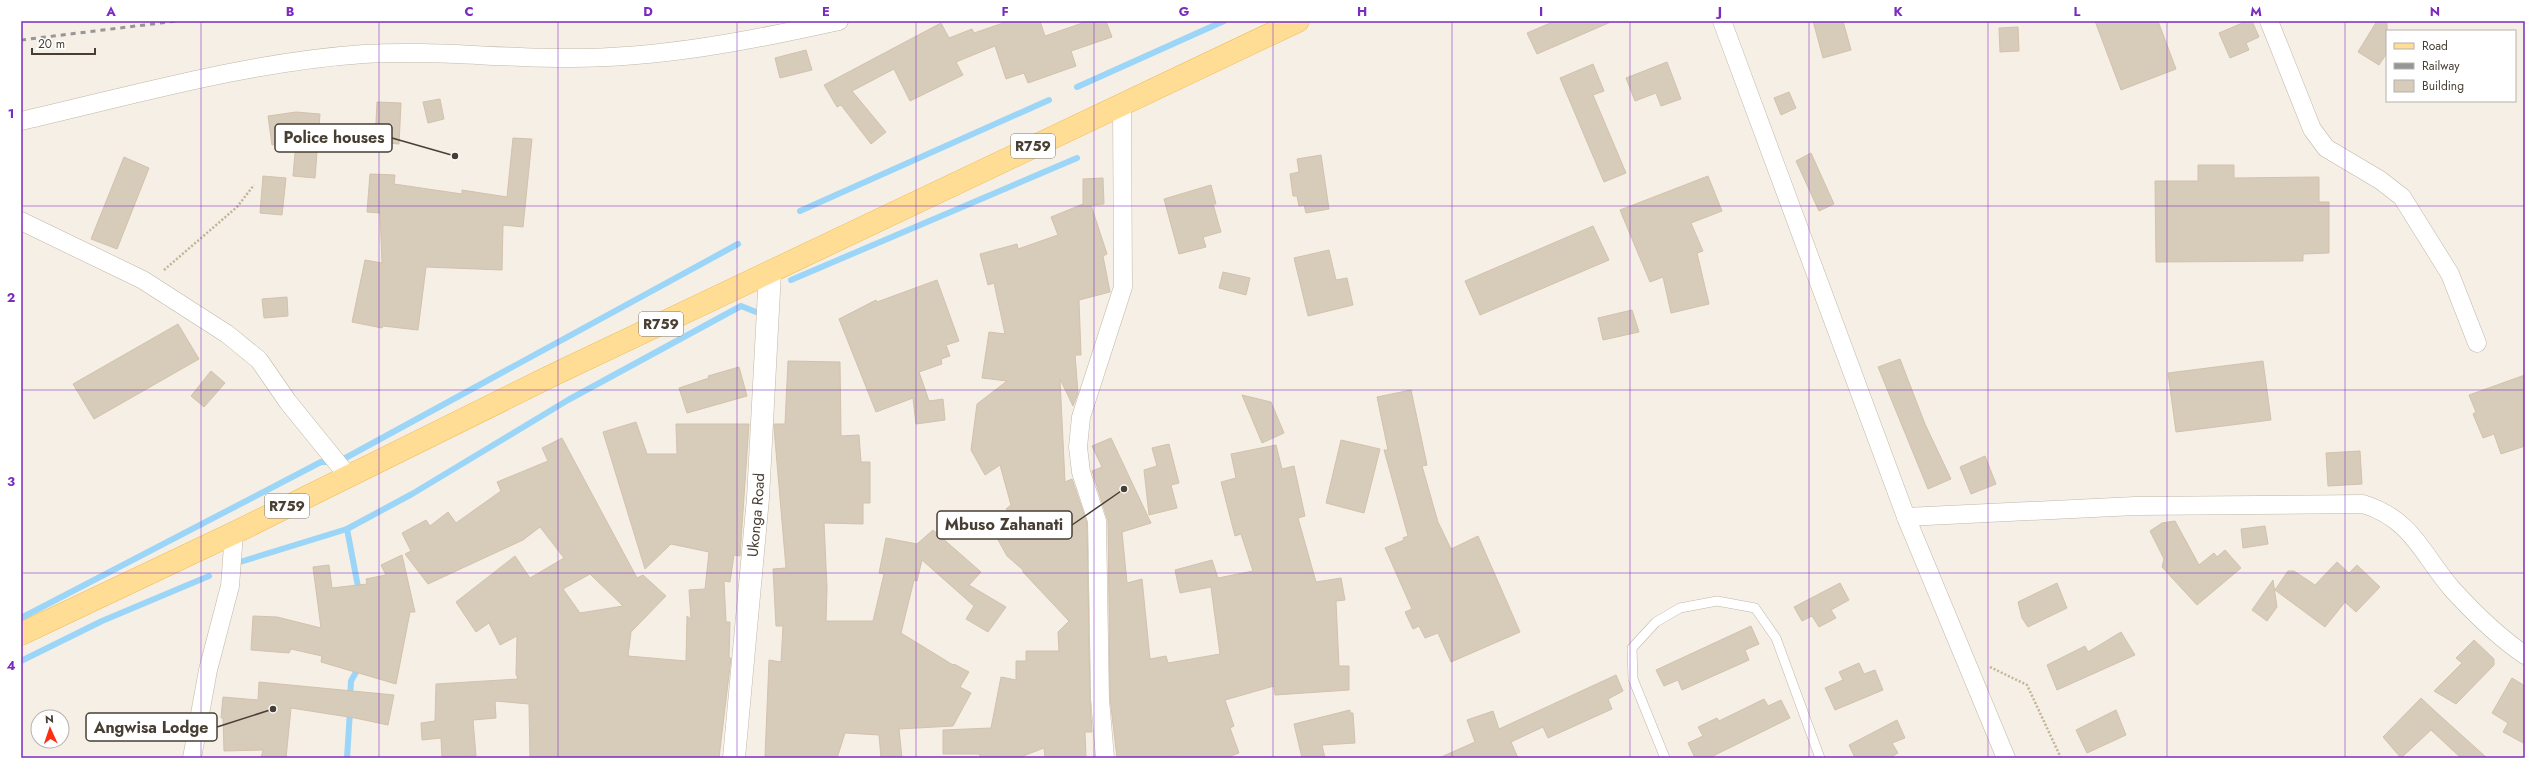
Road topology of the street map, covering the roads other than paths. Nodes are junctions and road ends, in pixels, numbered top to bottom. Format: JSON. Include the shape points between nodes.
{"nodes":[{"id":1,"x":839,"y":21,"type":"edge"},
{"id":2,"x":1298,"y":21,"type":"edge"},
{"id":3,"x":1722,"y":21,"type":"edge"},
{"id":4,"x":2269,"y":21,"type":"edge"},
{"id":5,"x":1122,"y":103,"type":"junction"},
{"id":6,"x":21,"y":121,"type":"edge"},
{"id":7,"x":21,"y":220,"type":"edge"},
{"id":8,"x":770,"y":272,"type":"junction"},
{"id":9,"x":2478,"y":343,"type":"dead end"},
{"id":10,"x":348,"y":476,"type":"junction"},
{"id":11,"x":1906,"y":517,"type":"junction"},
{"id":12,"x":234,"y":533,"type":"junction"},
{"id":13,"x":21,"y":634,"type":"edge"},
{"id":14,"x":2525,"y":655,"type":"edge"},
{"id":15,"x":192,"y":758,"type":"edge"},
{"id":16,"x":734,"y":758,"type":"edge"},
{"id":17,"x":1104,"y":758,"type":"edge"},
{"id":18,"x":1665,"y":758,"type":"edge"},
{"id":19,"x":1820,"y":758,"type":"edge"},
{"id":20,"x":2006,"y":758,"type":"edge"}],
"edges":[{"from":1,"to":6,"type":"street","via":[[772,36],[659,53],[565,58],[364,54],[279,64]]},
{"from":2,"to":5,"type":"main road","number":"R759"},
{"from":3,"to":11,"type":"street"},
{"from":4,"to":9,"type":"street","via":[[2312,129],[2326,148],[2380,180],[2402,197],[2450,274]]},
{"from":5,"to":8,"type":"main road","number":"R759"},
{"from":5,"to":17,"type":"street","via":[[1123,286],[1082,417],[1078,447],[1081,472],[1097,521],[1100,699]]},
{"from":7,"to":10,"type":"street","via":[[149,284],[227,334],[259,360],[288,402]]},
{"from":8,"to":10,"type":"main road","number":"R759"},
{"from":8,"to":16,"type":"street","name":"Ukonga Road","via":[[758,498]]},
{"from":10,"to":12,"type":"main road","number":"R759"},
{"from":11,"to":14,"type":"street","via":[[2135,506],[2363,504],[2382,510],[2406,528],[2452,588],[2484,622]]},
{"from":11,"to":20,"type":"street"},
{"from":12,"to":13,"type":"main road","number":"R759"},
{"from":12,"to":15,"type":"street","via":[[230,586],[208,670]]},
{"from":18,"to":19,"type":"lane","via":[[1633,679],[1632,648],[1656,622],[1680,608],[1717,601],[1754,608],[1776,638]]}]}
